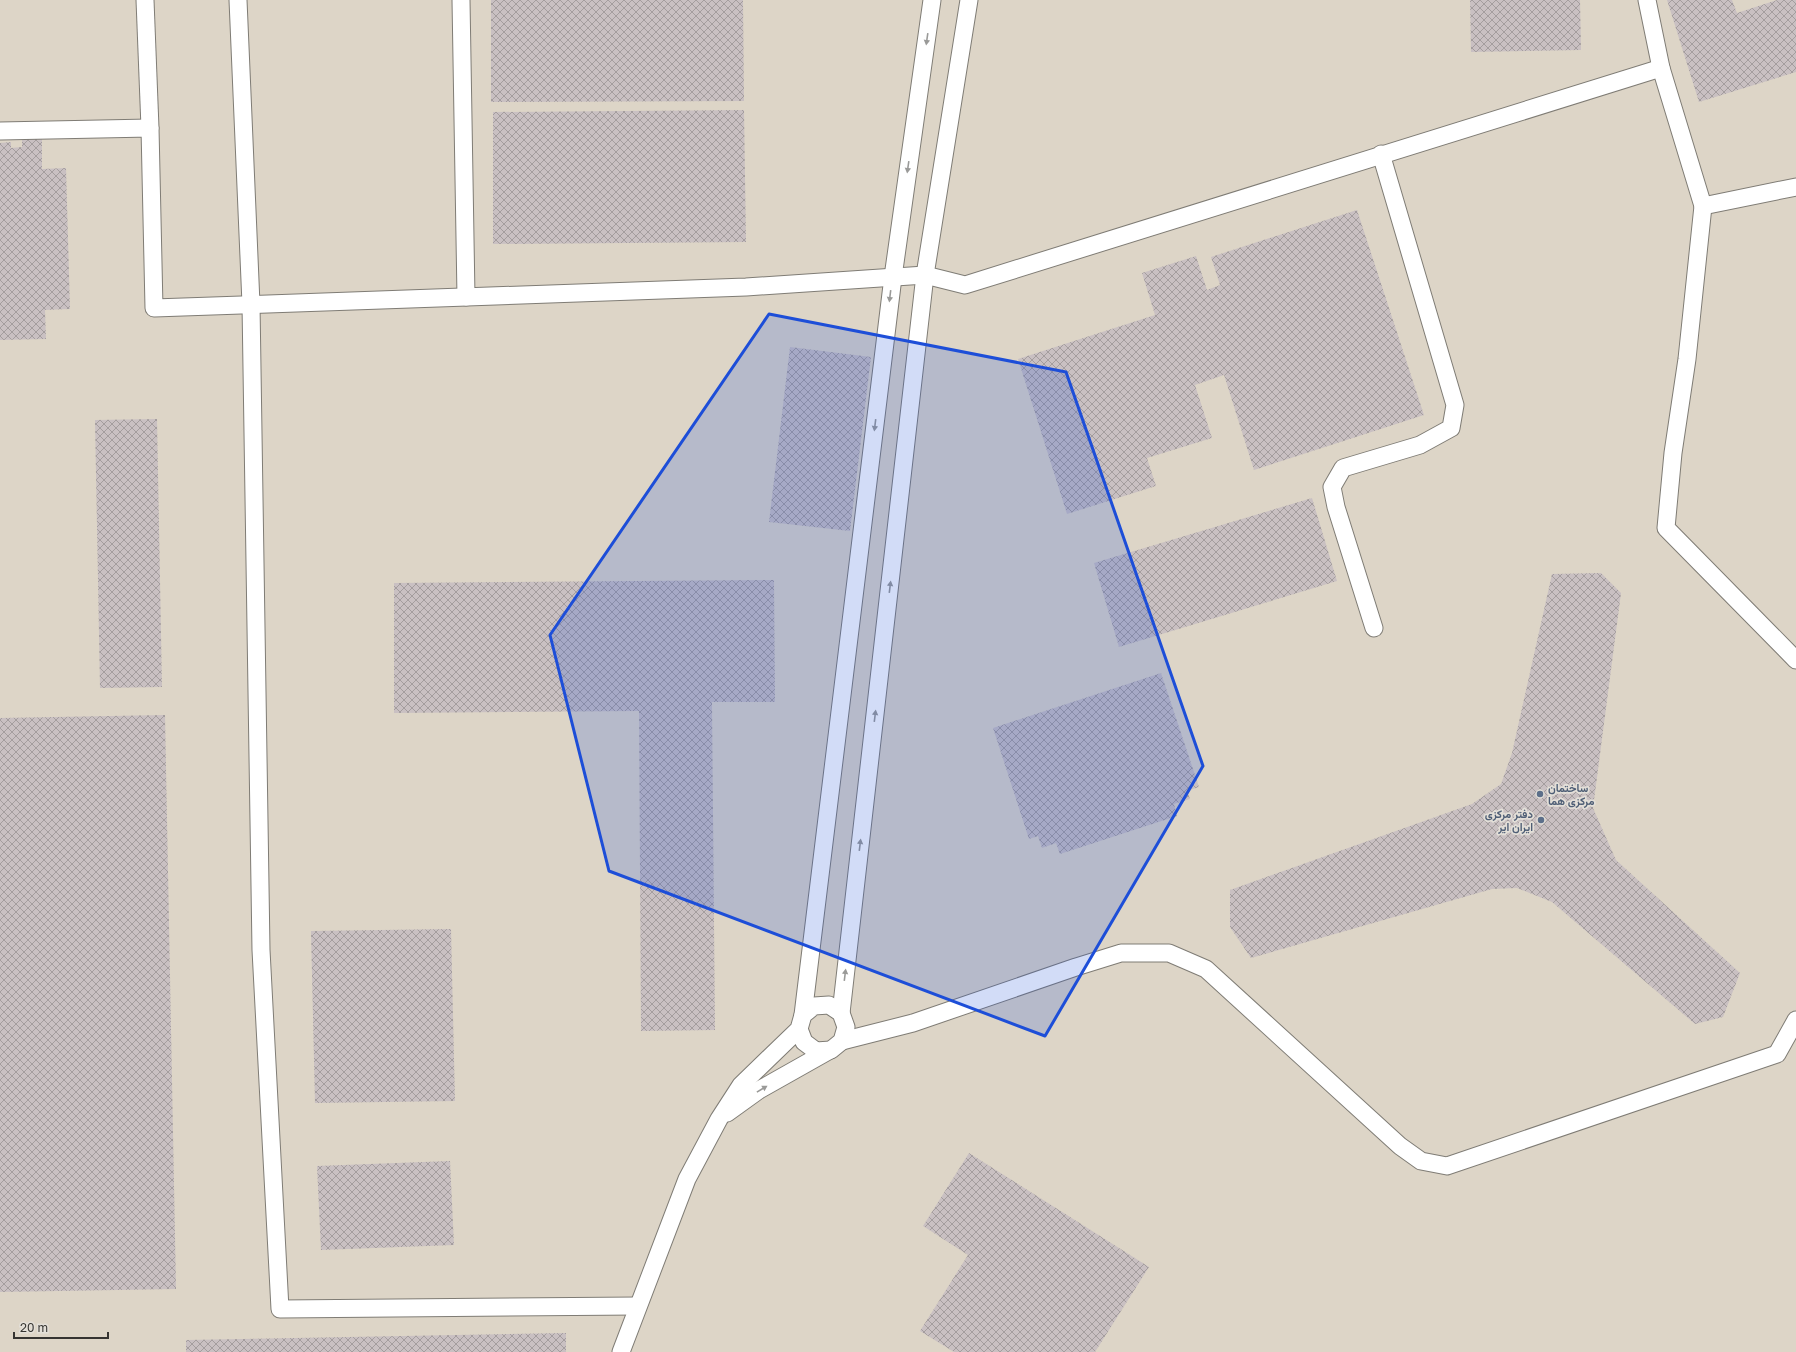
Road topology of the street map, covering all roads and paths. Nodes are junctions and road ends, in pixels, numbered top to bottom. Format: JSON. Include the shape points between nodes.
{"nodes":[{"id":1,"x":146,"y":0,"type":"edge"},
{"id":2,"x":238,"y":0,"type":"edge"},
{"id":3,"x":461,"y":0,"type":"edge"},
{"id":4,"x":932,"y":0,"type":"edge"},
{"id":5,"x":969,"y":0,"type":"edge"},
{"id":6,"x":1647,"y":0,"type":"edge"},
{"id":7,"x":1661,"y":68,"type":"junction"},
{"id":8,"x":150,"y":128,"type":"junction"},
{"id":9,"x":0,"y":131,"type":"edge"},
{"id":10,"x":1381,"y":154,"type":"junction"},
{"id":11,"x":1796,"y":187,"type":"edge"},
{"id":12,"x":1703,"y":206,"type":"junction"},
{"id":13,"x":925,"y":275,"type":"junction"},
{"id":14,"x":893,"y":277,"type":"junction"},
{"id":15,"x":466,"y":296,"type":"junction"},
{"id":16,"x":251,"y":304,"type":"junction"},
{"id":17,"x":1374,"y":628,"type":"dead end"},
{"id":18,"x":1796,"y":660,"type":"edge"},
{"id":19,"x":841,"y":1013,"type":"junction"},
{"id":20,"x":1796,"y":1020,"type":"edge"},
{"id":21,"x":801,"y":1022,"type":"junction"},
{"id":22,"x":837,"y":1045,"type":"junction"},
{"id":23,"x":718,"y":1119,"type":"junction"},
{"id":24,"x":638,"y":1306,"type":"junction"},
{"id":25,"x":621,"y":1352,"type":"edge"}],
"edges":[{"from":1,"to":8,"type":"lane"},
{"from":2,"to":16,"type":"lane"},
{"from":3,"to":15,"type":"lane"},
{"from":4,"to":14,"type":"lane","one_way":true},
{"from":5,"to":13,"type":"lane"},
{"from":6,"to":7,"type":"lane"},
{"from":7,"to":10,"type":"lane"},
{"from":7,"to":12,"type":"lane"},
{"from":8,"to":9,"type":"lane"},
{"from":8,"to":16,"type":"lane","via":[[154,308]]},
{"from":10,"to":13,"type":"lane","via":[[965,285]]},
{"from":10,"to":17,"type":"lane","via":[[1455,404],[1451,428],[1420,445],[1343,468],[1332,487]]},
{"from":11,"to":12,"type":"lane"},
{"from":12,"to":18,"type":"lane","via":[[1666,528]]},
{"from":13,"to":14,"type":"lane"},
{"from":19,"to":13,"type":"lane","one_way":true},
{"from":14,"to":15,"type":"lane","via":[[746,287]]},
{"from":14,"to":21,"type":"lane","one_way":true},
{"from":15,"to":16,"type":"lane"},
{"from":16,"to":24,"type":"lane","via":[[261,950],[280,1309]]},
{"from":19,"to":21,"type":"lane","via":[[829,1005],[814,1006]]},
{"from":19,"to":22,"type":"lane","via":[[846,1027]]},
{"from":20,"to":22,"type":"lane","via":[[1777,1054],[1447,1166],[1421,1161],[1400,1146],[1206,969],[1169,953],[1122,953],[1076,966],[913,1023]]},
{"from":21,"to":22,"type":"lane","via":[[804,1042],[816,1051]]},
{"from":21,"to":23,"type":"lane","via":[[741,1086]]},
{"from":23,"to":22,"type":"lane","one_way":true,"via":[[759,1090]]},
{"from":23,"to":24,"type":"lane","via":[[687,1180]]},
{"from":24,"to":25,"type":"lane"}]}
